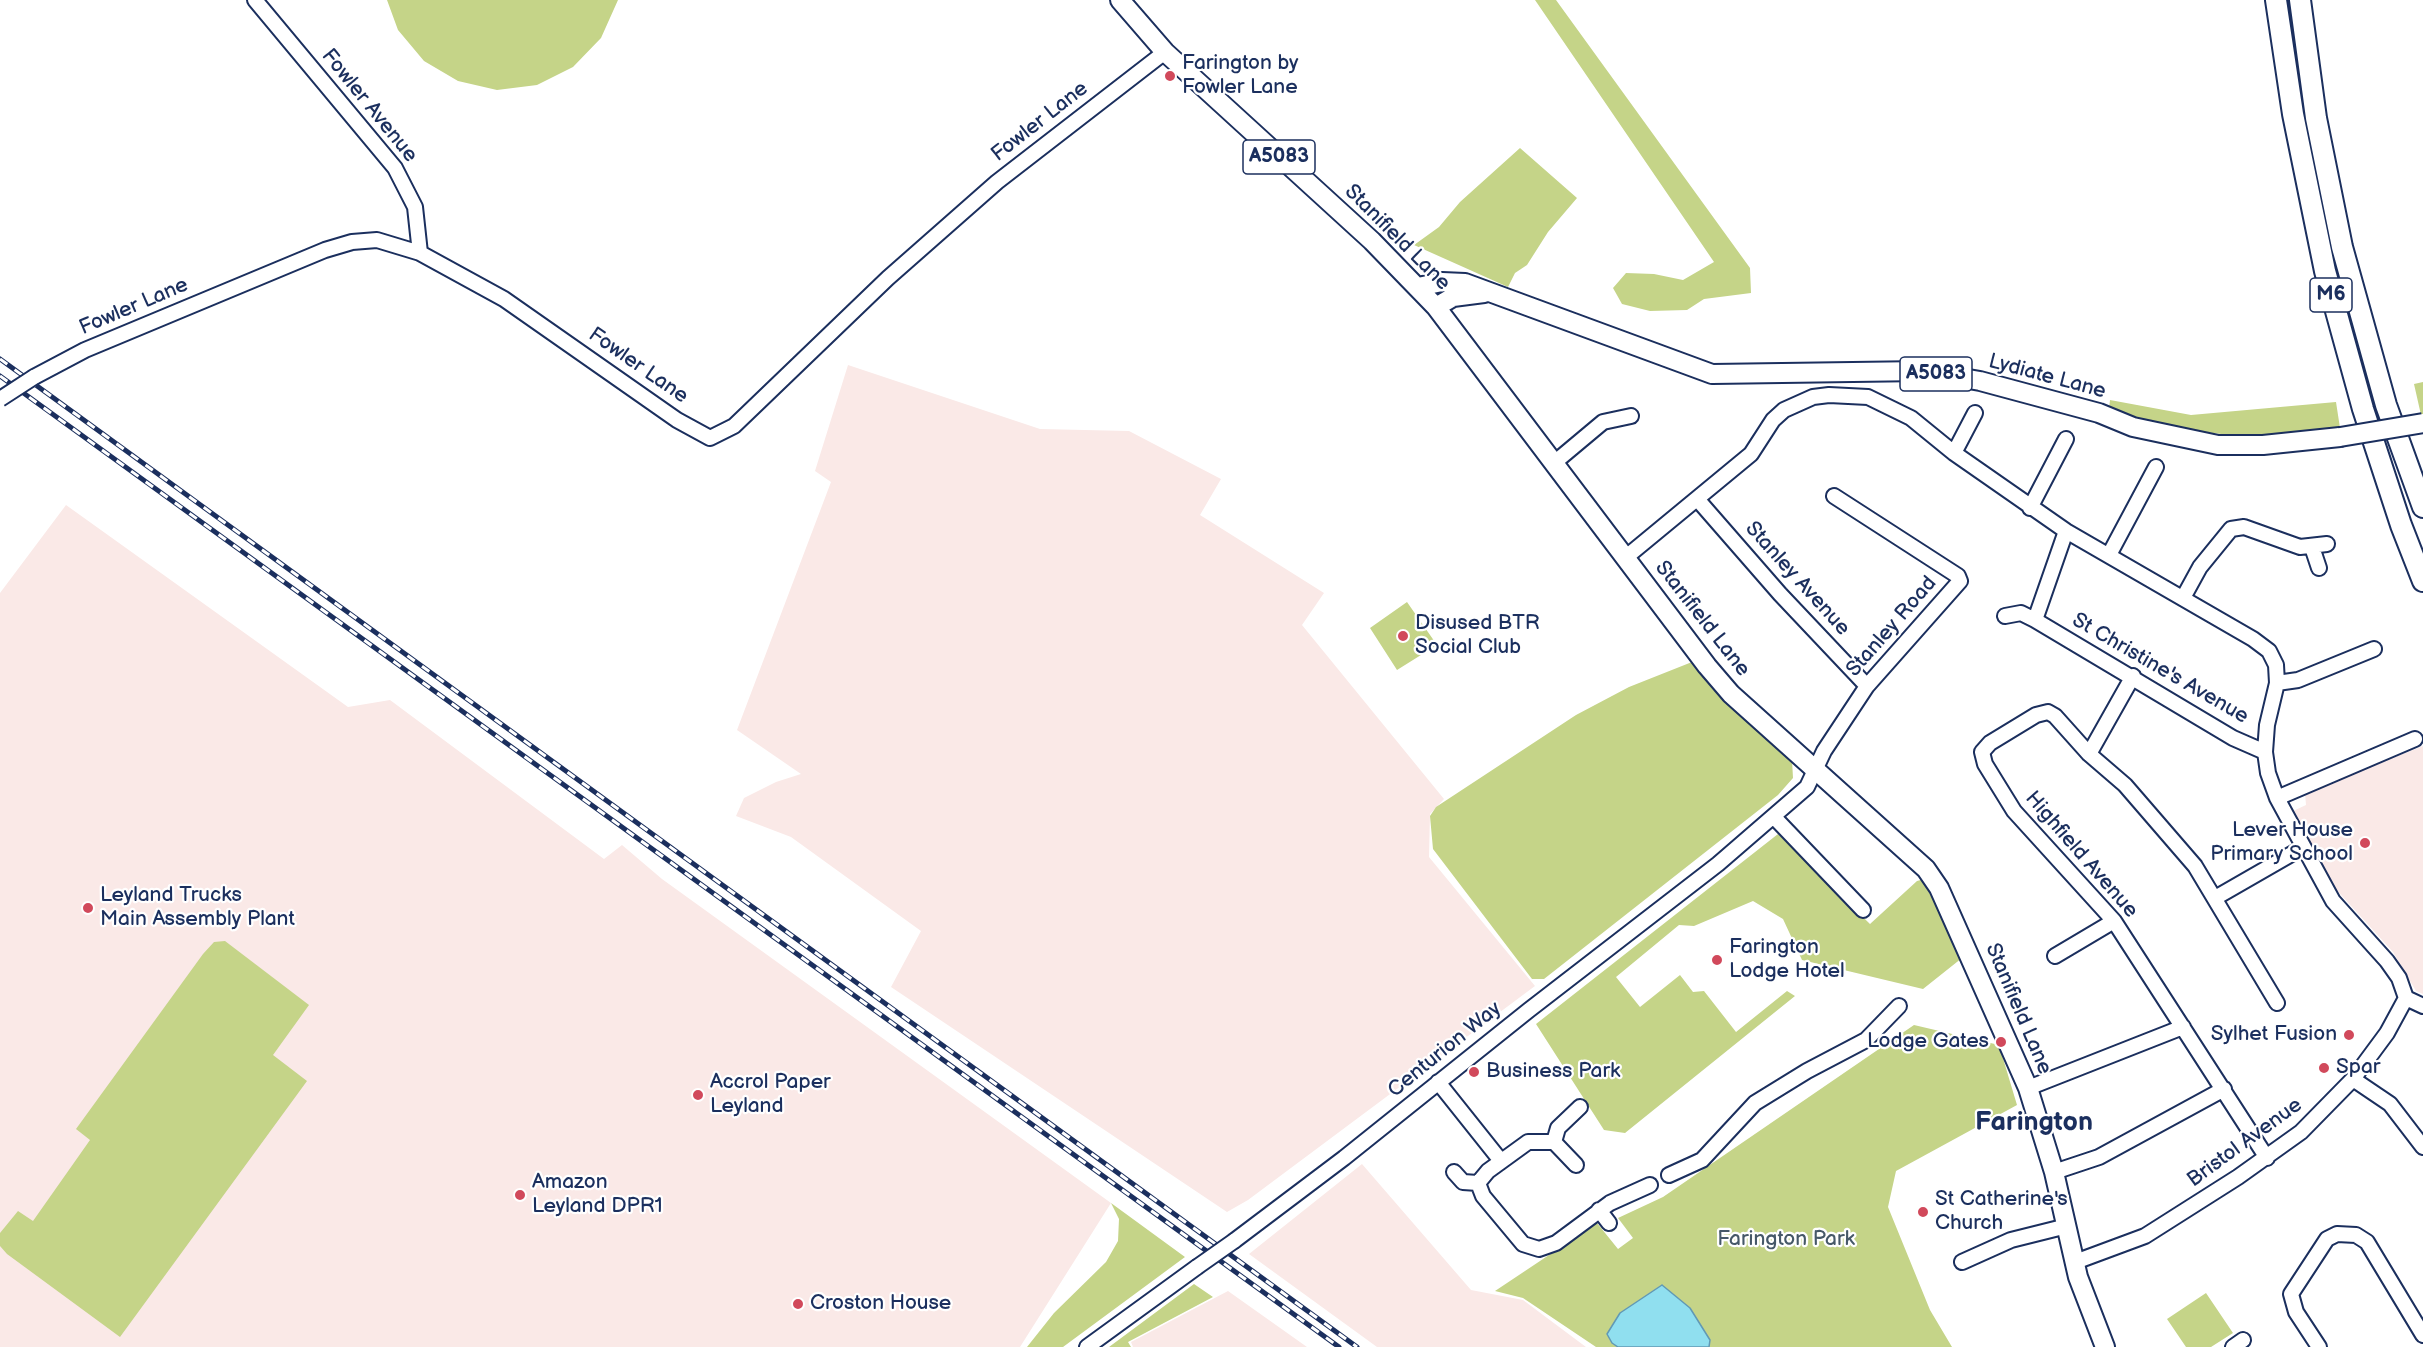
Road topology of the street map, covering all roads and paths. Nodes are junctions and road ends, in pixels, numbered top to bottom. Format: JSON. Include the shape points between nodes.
{"nodes":[{"id":1,"x":255,"y":0,"type":"edge"},
{"id":2,"x":1120,"y":0,"type":"edge"},
{"id":3,"x":2276,"y":0,"type":"edge"},
{"id":4,"x":2301,"y":0,"type":"edge"},
{"id":5,"x":1165,"y":52,"type":"junction"},
{"id":6,"x":420,"y":253,"type":"junction"},
{"id":7,"x":1418,"y":287,"type":"junction"},
{"id":8,"x":1488,"y":293,"type":"junction"},
{"id":9,"x":1436,"y":307,"type":"junction"},
{"id":10,"x":0,"y":399,"type":"edge"},
{"id":11,"x":1975,"y":413,"type":"dead end"},
{"id":12,"x":1631,"y":416,"type":"dead end"},
{"id":13,"x":2423,"y":423,"type":"edge"},
{"id":14,"x":2066,"y":439,"type":"dead end"},
{"id":15,"x":1954,"y":453,"type":"junction"},
{"id":16,"x":1554,"y":463,"type":"junction"},
{"id":17,"x":2156,"y":467,"type":"dead end"},
{"id":18,"x":1834,"y":496,"type":"dead end"},
{"id":19,"x":1698,"y":500,"type":"junction"},
{"id":20,"x":2423,"y":507,"type":"edge"},
{"id":21,"x":2030,"y":508,"type":"junction"},
{"id":22,"x":2066,"y":531,"type":"junction"},
{"id":23,"x":2327,"y":544,"type":"dead end"},
{"id":24,"x":2312,"y":547,"type":"junction"},
{"id":25,"x":2109,"y":555,"type":"junction"},
{"id":26,"x":1625,"y":558,"type":"junction"},
{"id":27,"x":2319,"y":568,"type":"dead end"},
{"id":28,"x":2423,"y":581,"type":"edge"},
{"id":29,"x":2183,"y":598,"type":"junction"},
{"id":30,"x":2005,"y":616,"type":"dead end"},
{"id":31,"x":2036,"y":620,"type":"junction"},
{"id":32,"x":2374,"y":649,"type":"dead end"},
{"id":33,"x":2133,"y":676,"type":"junction"},
{"id":34,"x":2277,"y":683,"type":"junction"},
{"id":35,"x":1867,"y":686,"type":"junction"},
{"id":36,"x":2415,"y":739,"type":"dead end"},
{"id":37,"x":2265,"y":752,"type":"junction"},
{"id":38,"x":2089,"y":754,"type":"junction"},
{"id":39,"x":1817,"y":770,"type":"junction"},
{"id":40,"x":2277,"y":798,"type":"junction"},
{"id":41,"x":1774,"y":817,"type":"junction"},
{"id":42,"x":2302,"y":848,"type":"junction"},
{"id":43,"x":2215,"y":898,"type":"junction"},
{"id":44,"x":1863,"y":910,"type":"dead end"},
{"id":45,"x":2114,"y":921,"type":"junction"},
{"id":46,"x":2055,"y":957,"type":"dead end"},
{"id":47,"x":2406,"y":998,"type":"junction"},
{"id":48,"x":2277,"y":1003,"type":"dead end"},
{"id":49,"x":1899,"y":1006,"type":"dead end"},
{"id":50,"x":2423,"y":1006,"type":"edge"},
{"id":51,"x":2183,"y":1027,"type":"junction"},
{"id":52,"x":2354,"y":1079,"type":"junction"},
{"id":53,"x":1438,"y":1082,"type":"junction"},
{"id":54,"x":2028,"y":1088,"type":"junction"},
{"id":55,"x":2224,"y":1089,"type":"junction"},
{"id":56,"x":1580,"y":1107,"type":"dead end"},
{"id":57,"x":1744,"y":1113,"type":"junction"},
{"id":58,"x":1756,"y":1122,"type":"dead end"},
{"id":59,"x":1554,"y":1142,"type":"junction"},
{"id":60,"x":2423,"y":1147,"type":"edge"},
{"id":61,"x":2267,"y":1158,"type":"junction"},
{"id":62,"x":1501,"y":1161,"type":"junction"},
{"id":63,"x":1576,"y":1165,"type":"dead end"},
{"id":64,"x":1454,"y":1172,"type":"dead end"},
{"id":65,"x":2054,"y":1172,"type":"junction"},
{"id":66,"x":1669,"y":1175,"type":"dead end"},
{"id":67,"x":1478,"y":1183,"type":"junction"},
{"id":68,"x":1650,"y":1185,"type":"dead end"},
{"id":69,"x":1599,"y":1210,"type":"junction"},
{"id":70,"x":1609,"y":1223,"type":"dead end"},
{"id":71,"x":2067,"y":1226,"type":"junction"},
{"id":72,"x":1962,"y":1262,"type":"dead end"},
{"id":73,"x":2075,"y":1262,"type":"junction"},
{"id":74,"x":2423,"y":1335,"type":"edge"},
{"id":75,"x":1087,"y":1347,"type":"edge"},
{"id":76,"x":2105,"y":1347,"type":"edge"},
{"id":77,"x":2319,"y":1347,"type":"edge"}],
"edges":[{"from":1,"to":6,"type":"street","name":"Fowler Avenue","via":[[395,168],[415,207]]},
{"from":2,"to":5,"type":"main road","name":"Stanifield Lane","number":"A5083"},
{"from":3,"to":28,"type":"highway","number":"M6","via":[[2293,114],[2325,271],[2363,409]]},
{"from":4,"to":20,"type":"highway","number":"M6","via":[[2316,118],[2342,247],[2386,405]]},
{"from":5,"to":6,"type":"street","name":"Fowler Lane","via":[[997,182],[888,278],[735,426],[710,438],[677,420],[514,305]]},
{"from":5,"to":7,"type":"main road","name":"Stanifield Lane","number":"A5083"},
{"from":6,"to":10,"type":"street","name":"Fowler Lane","bridge":true,"via":[[377,240],[325,250],[85,350]]},
{"from":7,"to":8,"type":"main road","name":"Lydiate Lane","number":"A5083","via":[[1465,283]]},
{"from":7,"to":9,"type":"main road","name":"Stanifield Lane","number":"A5083"},
{"from":8,"to":9,"type":"main road","name":"Lydiate Lane","number":"A5083","via":[[1453,297]]},
{"from":8,"to":13,"type":"main road","name":"Lydiate Lane","number":"A5083","bridge":true,"via":[[1712,374],[1923,372],[1980,381],[2197,442],[2263,445]]},
{"from":9,"to":16,"type":"main road","name":"Stanifield Lane"},
{"from":11,"to":15,"type":"street"},
{"from":12,"to":16,"type":"street","via":[[1604,422]]},
{"from":14,"to":21,"type":"street"},
{"from":15,"to":19,"type":"street","via":[[1911,418],[1868,397],[1829,395],[1784,410],[1751,454]]},
{"from":15,"to":21,"type":"street"},
{"from":16,"to":26,"type":"main road","name":"Stanifield Lane"},
{"from":17,"to":25,"type":"street"},
{"from":18,"to":35,"type":"street","name":"Stanley Road","via":[[1958,576],[1960,582]]},
{"from":19,"to":26,"type":"street"},
{"from":19,"to":35,"type":"street","name":"Stanley Avenue"},
{"from":21,"to":22,"type":"street"},
{"from":22,"to":25,"type":"street"},
{"from":22,"to":31,"type":"street"},
{"from":23,"to":24,"type":"street"},
{"from":24,"to":27,"type":"street"},
{"from":24,"to":29,"type":"street","via":[[2271,539],[2244,527],[2231,529],[2200,567]]},
{"from":25,"to":29,"type":"street"},
{"from":26,"to":39,"type":"main road","name":"Stanifield Lane","via":[[1731,694]]},
{"from":29,"to":34,"type":"street","via":[[2269,651],[2276,665]]},
{"from":30,"to":31,"type":"street","name":"St Christine's Avenue","via":[[2021,613]]},
{"from":31,"to":33,"type":"street","name":"St Christine's Avenue"},
{"from":32,"to":34,"type":"street","via":[[2298,680]]},
{"from":33,"to":37,"type":"street","name":"St Christine's Avenue","via":[[2233,738]]},
{"from":33,"to":38,"type":"street"},
{"from":34,"to":37,"type":"street"},
{"from":35,"to":39,"type":"street","name":"Stanley Road","via":[[1824,751]]},
{"from":36,"to":40,"type":"street"},
{"from":37,"to":40,"type":"street"},
{"from":38,"to":43,"type":"street","via":[[2125,785],[2171,837]]},
{"from":38,"to":45,"type":"street","name":"Highfield Avenue","via":[[2048,712],[2036,715],[1982,752],[1985,764],[2014,811]]},
{"from":39,"to":41,"type":"street","name":"Centurion Way","via":[[1807,787]]},
{"from":39,"to":54,"type":"main road","name":"Stanifield Lane","via":[[1913,857],[1939,888]]},
{"from":40,"to":42,"type":"street"},
{"from":41,"to":44,"type":"street"},
{"from":41,"to":53,"type":"street","name":"Centurion Way"},
{"from":42,"to":43,"type":"street"},
{"from":42,"to":47,"type":"street","via":[[2333,901],[2399,978]]},
{"from":43,"to":48,"type":"street"},
{"from":45,"to":46,"type":"street"},
{"from":45,"to":51,"type":"street","name":"Highfield Avenue"},
{"from":47,"to":50,"type":"street"},
{"from":47,"to":52,"type":"street","name":"Bristol Avenue"},
{"from":49,"to":57,"type":"street","via":[[1866,1040],[1799,1076]]},
{"from":51,"to":54,"type":"street"},
{"from":51,"to":55,"type":"street","name":"Highfield Avenue"},
{"from":52,"to":60,"type":"street","via":[[2390,1104]]},
{"from":52,"to":61,"type":"street","name":"Bristol Avenue","via":[[2301,1132]]},
{"from":53,"to":62,"type":"street"},
{"from":53,"to":75,"type":"street","name":"Centurion Way","bridge":true,"via":[[1234,1241]]},
{"from":54,"to":65,"type":"main road","name":"Stanifield Lane"},
{"from":55,"to":61,"type":"street","name":"Highfield Avenue"},
{"from":55,"to":65,"type":"street","via":[[2099,1157]]},
{"from":56,"to":59,"type":"street","via":[[1558,1128]]},
{"from":57,"to":58,"type":"street"},
{"from":57,"to":66,"type":"street","via":[[1702,1160]]},
{"from":59,"to":62,"type":"street","via":[[1528,1142]]},
{"from":59,"to":63,"type":"street"},
{"from":61,"to":73,"type":"street","name":"Bristol Avenue","via":[[2145,1236]]},
{"from":62,"to":67,"type":"street"},
{"from":64,"to":67,"type":"street","via":[[1462,1182]]},
{"from":65,"to":71,"type":"main road","name":"Stanifield Lane"},
{"from":67,"to":69,"type":"street","via":[[1483,1196],[1523,1244],[1539,1250],[1556,1243]]},
{"from":68,"to":69,"type":"street"},
{"from":69,"to":70,"type":"street"},
{"from":71,"to":72,"type":"street","via":[[2011,1240]]},
{"from":71,"to":73,"type":"main road","name":"Stanifield Lane"},
{"from":73,"to":76,"type":"main road","name":"Stanifield Lane"},
{"from":74,"to":77,"type":"street","via":[[2367,1242],[2356,1235],[2337,1234],[2327,1239],[2291,1294],[2296,1312]]}]}
